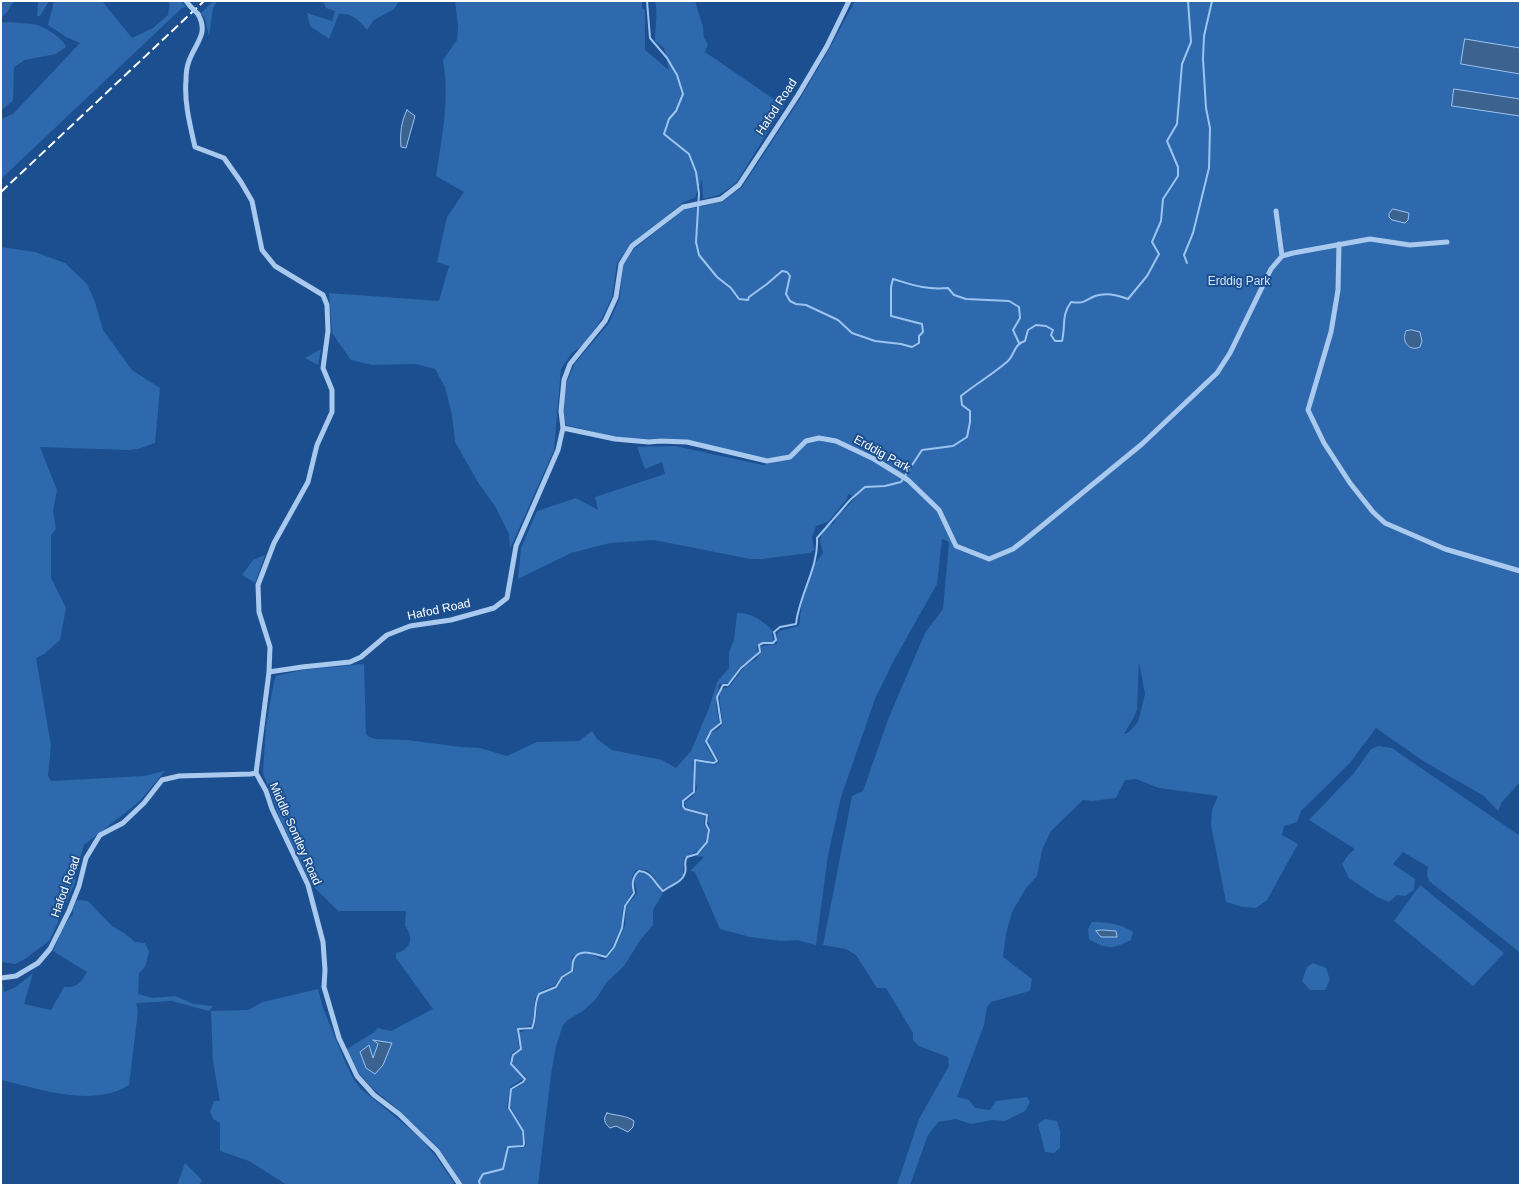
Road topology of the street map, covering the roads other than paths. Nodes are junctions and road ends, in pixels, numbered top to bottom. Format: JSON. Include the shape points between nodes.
{"nodes":[{"id":1,"x":849,"y":1,"type":"edge"},
{"id":2,"x":188,"y":3,"type":"edge"},
{"id":3,"x":1276,"y":211,"type":"dead end"},
{"id":4,"x":1447,"y":242,"type":"dead end"},
{"id":5,"x":1339,"y":244,"type":"junction"},
{"id":6,"x":1282,"y":256,"type":"junction"},
{"id":7,"x":563,"y":428,"type":"junction"},
{"id":8,"x":1520,"y":571,"type":"edge"},
{"id":9,"x":269,"y":672,"type":"junction"},
{"id":10,"x":256,"y":773,"type":"junction"},
{"id":11,"x":1,"y":978,"type":"edge"},
{"id":12,"x":460,"y":1185,"type":"edge"}],
"edges":[{"from":1,"to":7,"type":"street","name":"Hafod Road","via":[[803,87],[739,185],[721,199],[683,207],[632,246],[621,264],[616,297],[605,322],[570,364],[564,380],[560,411]]},
{"from":2,"to":9,"type":"street","bridge":true,"via":[[202,21],[200,42],[189,61],[186,80],[188,114],[195,147],[224,158],[252,201],[262,250],[274,266],[323,295],[327,306],[324,368],[332,390],[332,412],[317,445],[308,482],[274,543],[258,586],[259,612],[270,647]]},
{"from":3,"to":6,"type":"street"},
{"from":4,"to":5,"type":"street","via":[[1410,244],[1370,239]]},
{"from":5,"to":6,"type":"street"},
{"from":5,"to":8,"type":"street","via":[[1338,290],[1331,332],[1308,410],[1324,443],[1350,484],[1386,524],[1445,549]]},
{"from":6,"to":7,"type":"street","name":"Erddig Park","via":[[1271,268],[1230,354],[1217,373],[1142,444],[1012,549],[989,559],[956,546],[939,510],[907,479],[836,441],[819,438],[806,441],[790,457],[767,461],[687,442],[615,439]]},
{"from":7,"to":9,"type":"street","name":"Hafod Road","via":[[558,450],[516,546],[507,598],[494,608],[451,620],[410,626],[387,635],[350,662]]},
{"from":9,"to":10,"type":"street"},
{"from":10,"to":11,"type":"street","name":"Hafod Road","via":[[180,776],[162,780],[124,823],[100,835],[86,858],[79,886],[50,949],[38,963],[16,976]]},
{"from":10,"to":12,"type":"street","name":"Middle Sontley Road","via":[[308,885],[323,942],[324,987],[339,1038],[357,1076],[437,1151]]}]}
